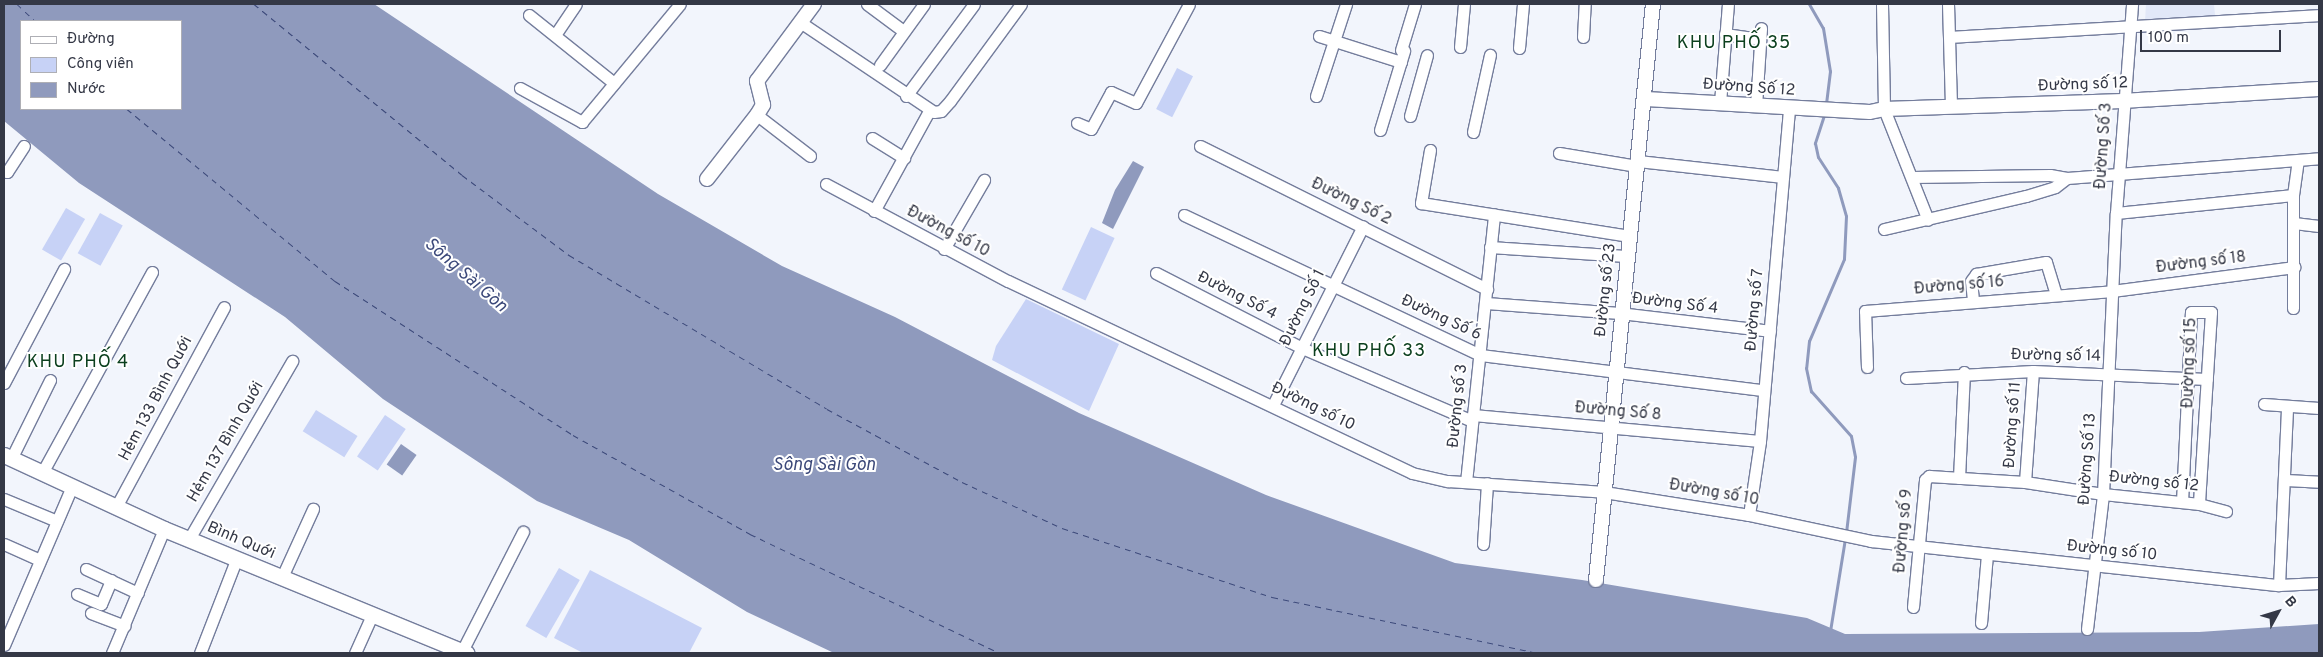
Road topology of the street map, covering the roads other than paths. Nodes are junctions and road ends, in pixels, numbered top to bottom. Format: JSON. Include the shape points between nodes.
{"nodes":[{"id":1,"x":576,"y":4,"type":"edge"},
{"id":2,"x":680,"y":4,"type":"edge"},
{"id":3,"x":814,"y":4,"type":"edge"},
{"id":4,"x":867,"y":4,"type":"edge"},
{"id":5,"x":924,"y":4,"type":"edge"},
{"id":6,"x":974,"y":4,"type":"edge"},
{"id":7,"x":1021,"y":4,"type":"edge"},
{"id":8,"x":1189,"y":4,"type":"edge"},
{"id":9,"x":1346,"y":4,"type":"edge"},
{"id":10,"x":1415,"y":4,"type":"edge"},
{"id":11,"x":1464,"y":4,"type":"edge"},
{"id":12,"x":1523,"y":4,"type":"edge"},
{"id":13,"x":1585,"y":4,"type":"edge"},
{"id":14,"x":1653,"y":4,"type":"edge"},
{"id":15,"x":1728,"y":4,"type":"edge"},
{"id":16,"x":1882,"y":4,"type":"edge"},
{"id":17,"x":1948,"y":4,"type":"edge"},
{"id":18,"x":2132,"y":4,"type":"edge"},
{"id":19,"x":529,"y":15,"type":"dead end"},
{"id":20,"x":2319,"y":15,"type":"edge"},
{"id":21,"x":800,"y":22,"type":"junction"},
{"id":22,"x":2130,"y":27,"type":"junction"},
{"id":23,"x":902,"y":30,"type":"junction"},
{"id":24,"x":1725,"y":34,"type":"junction"},
{"id":25,"x":555,"y":35,"type":"junction"},
{"id":26,"x":1319,"y":36,"type":"dead end"},
{"id":27,"x":1583,"y":37,"type":"dead end"},
{"id":28,"x":1950,"y":37,"type":"junction"},
{"id":29,"x":1333,"y":40,"type":"junction"},
{"id":30,"x":1460,"y":47,"type":"dead end"},
{"id":31,"x":1519,"y":48,"type":"dead end"},
{"id":32,"x":1427,"y":54,"type":"dead end"},
{"id":33,"x":1402,"y":55,"type":"junction"},
{"id":34,"x":1490,"y":55,"type":"dead end"},
{"id":35,"x":880,"y":65,"type":"dead end"},
{"id":36,"x":614,"y":83,"type":"junction"},
{"id":37,"x":520,"y":88,"type":"dead end"},
{"id":38,"x":2319,"y":89,"type":"edge"},
{"id":39,"x":906,"y":96,"type":"junction"},
{"id":40,"x":1316,"y":96,"type":"dead end"},
{"id":41,"x":1646,"y":99,"type":"junction"},
{"id":42,"x":2123,"y":101,"type":"junction"},
{"id":43,"x":1720,"y":104,"type":"junction"},
{"id":44,"x":1756,"y":106,"type":"junction"},
{"id":45,"x":1951,"y":107,"type":"junction"},
{"id":46,"x":1795,"y":108,"type":"junction"},
{"id":47,"x":1884,"y":109,"type":"junction"},
{"id":48,"x":929,"y":111,"type":"junction"},
{"id":49,"x":1849,"y":112,"type":"joint"},
{"id":50,"x":757,"y":114,"type":"junction"},
{"id":51,"x":1410,"y":116,"type":"dead end"},
{"id":52,"x":1077,"y":123,"type":"dead end"},
{"id":53,"x":1380,"y":130,"type":"dead end"},
{"id":54,"x":1473,"y":132,"type":"dead end"},
{"id":55,"x":872,"y":138,"type":"dead end"},
{"id":56,"x":24,"y":146,"type":"dead end"},
{"id":57,"x":1200,"y":146,"type":"dead end"},
{"id":58,"x":1430,"y":150,"type":"dead end"},
{"id":59,"x":1559,"y":153,"type":"dead end"},
{"id":60,"x":810,"y":156,"type":"dead end"},
{"id":61,"x":904,"y":158,"type":"junction"},
{"id":62,"x":2319,"y":158,"type":"edge"},
{"id":63,"x":2298,"y":161,"type":"junction"},
{"id":64,"x":1638,"y":163,"type":"junction"},
{"id":65,"x":4,"y":170,"type":"edge"},
{"id":66,"x":2119,"y":173,"type":"junction"},
{"id":67,"x":1783,"y":176,"type":"junction"},
{"id":68,"x":1912,"y":177,"type":"junction"},
{"id":69,"x":2068,"y":178,"type":"junction"},
{"id":70,"x":707,"y":179,"type":"dead end"},
{"id":71,"x":984,"y":180,"type":"dead end"},
{"id":72,"x":826,"y":184,"type":"dead end"},
{"id":73,"x":2293,"y":195,"type":"junction"},
{"id":74,"x":874,"y":211,"type":"junction"},
{"id":75,"x":2116,"y":213,"type":"junction"},
{"id":76,"x":1494,"y":214,"type":"junction"},
{"id":77,"x":1184,"y":215,"type":"dead end"},
{"id":78,"x":1928,"y":220,"type":"junction"},
{"id":79,"x":2294,"y":223,"type":"junction"},
{"id":80,"x":1363,"y":226,"type":"junction"},
{"id":81,"x":2319,"y":226,"type":"edge"},
{"id":82,"x":1884,"y":229,"type":"dead end"},
{"id":83,"x":1629,"y":236,"type":"junction"},
{"id":84,"x":1490,"y":247,"type":"junction"},
{"id":85,"x":944,"y":250,"type":"junction"},
{"id":86,"x":1626,"y":256,"type":"junction"},
{"id":87,"x":2294,"y":267,"type":"junction"},
{"id":88,"x":64,"y":269,"type":"dead end"},
{"id":89,"x":152,"y":272,"type":"dead end"},
{"id":90,"x":1156,"y":273,"type":"dead end"},
{"id":91,"x":1333,"y":285,"type":"junction"},
{"id":92,"x":1486,"y":289,"type":"junction"},
{"id":93,"x":2112,"y":291,"type":"junction"},
{"id":94,"x":2056,"y":294,"type":"junction"},
{"id":95,"x":1973,"y":300,"type":"junction"},
{"id":96,"x":1486,"y":303,"type":"junction"},
{"id":97,"x":224,"y":307,"type":"dead end"},
{"id":98,"x":2294,"y":308,"type":"dead end"},
{"id":99,"x":1620,"y":313,"type":"junction"},
{"id":100,"x":1770,"y":331,"type":"junction"},
{"id":101,"x":1302,"y":348,"type":"junction"},
{"id":102,"x":1480,"y":355,"type":"junction"},
{"id":103,"x":292,"y":361,"type":"dead end"},
{"id":104,"x":1867,"y":367,"type":"dead end"},
{"id":105,"x":2033,"y":371,"type":"junction"},
{"id":106,"x":1616,"y":372,"type":"junction"},
{"id":107,"x":1964,"y":372,"type":"junction"},
{"id":108,"x":2110,"y":372,"type":"junction"},
{"id":109,"x":1906,"y":378,"type":"dead end"},
{"id":110,"x":2188,"y":378,"type":"junction"},
{"id":111,"x":2206,"y":379,"type":"junction"},
{"id":112,"x":50,"y":380,"type":"dead end"},
{"id":113,"x":4,"y":383,"type":"edge"},
{"id":114,"x":1763,"y":390,"type":"junction"},
{"id":115,"x":2264,"y":404,"type":"dead end"},
{"id":116,"x":1274,"y":405,"type":"junction"},
{"id":117,"x":2287,"y":406,"type":"junction"},
{"id":118,"x":2319,"y":408,"type":"edge"},
{"id":119,"x":1473,"y":418,"type":"junction"},
{"id":120,"x":1610,"y":428,"type":"junction"},
{"id":121,"x":2186,"y":435,"type":"junction"},
{"id":122,"x":2203,"y":438,"type":"junction"},
{"id":123,"x":1760,"y":441,"type":"junction"},
{"id":124,"x":7,"y":457,"type":"edge"},
{"id":125,"x":42,"y":473,"type":"junction"},
{"id":126,"x":1960,"y":478,"type":"junction"},
{"id":127,"x":2286,"y":480,"type":"junction"},
{"id":128,"x":1466,"y":482,"type":"junction"},
{"id":129,"x":2025,"y":482,"type":"junction"},
{"id":130,"x":2319,"y":482,"type":"edge"},
{"id":131,"x":1487,"y":483,"type":"junction"},
{"id":132,"x":72,"y":486,"type":"junction"},
{"id":133,"x":1604,"y":492,"type":"junction"},
{"id":134,"x":2103,"y":494,"type":"junction"},
{"id":135,"x":4,"y":499,"type":"edge"},
{"id":136,"x":2182,"y":502,"type":"junction"},
{"id":137,"x":2199,"y":504,"type":"junction"},
{"id":138,"x":116,"y":506,"type":"junction"},
{"id":139,"x":312,"y":509,"type":"dead end"},
{"id":140,"x":2226,"y":511,"type":"dead end"},
{"id":141,"x":1749,"y":515,"type":"junction"},
{"id":142,"x":57,"y":522,"type":"junction"},
{"id":143,"x":164,"y":529,"type":"junction"},
{"id":144,"x":523,"y":532,"type":"dead end"},
{"id":145,"x":189,"y":539,"type":"junction"},
{"id":146,"x":4,"y":544,"type":"edge"},
{"id":147,"x":1483,"y":544,"type":"dead end"},
{"id":148,"x":1919,"y":546,"type":"junction"},
{"id":149,"x":1987,"y":554,"type":"junction"},
{"id":150,"x":40,"y":560,"type":"junction"},
{"id":151,"x":236,"y":560,"type":"junction"},
{"id":152,"x":2094,"y":566,"type":"junction"},
{"id":153,"x":86,"y":569,"type":"dead end"},
{"id":154,"x":282,"y":578,"type":"junction"},
{"id":155,"x":111,"y":580,"type":"junction"},
{"id":156,"x":1596,"y":580,"type":"dead end"},
{"id":157,"x":2319,"y":583,"type":"edge"},
{"id":158,"x":2279,"y":585,"type":"junction"},
{"id":159,"x":138,"y":593,"type":"junction"},
{"id":160,"x":77,"y":594,"type":"dead end"},
{"id":161,"x":1913,"y":607,"type":"dead end"},
{"id":162,"x":91,"y":613,"type":"dead end"},
{"id":163,"x":4,"y":614,"type":"edge"},
{"id":164,"x":372,"y":615,"type":"junction"},
{"id":165,"x":15,"y":619,"type":"junction"},
{"id":166,"x":1980,"y":623,"type":"dead end"},
{"id":167,"x":125,"y":626,"type":"junction"},
{"id":168,"x":2087,"y":629,"type":"dead end"},
{"id":169,"x":4,"y":645,"type":"edge"},
{"id":170,"x":465,"y":652,"type":"edge"},
{"id":171,"x":112,"y":653,"type":"edge"},
{"id":172,"x":200,"y":653,"type":"edge"},
{"id":173,"x":355,"y":653,"type":"edge"}],
"edges":[{"from":1,"to":25,"type":"street"},
{"from":2,"to":36,"type":"street"},
{"from":3,"to":21,"type":"street"},
{"from":4,"to":23,"type":"street"},
{"from":5,"to":23,"type":"street"},
{"from":6,"to":39,"type":"street"},
{"from":7,"to":48,"type":"street","via":[[950,101],[941,111]]},
{"from":8,"to":52,"type":"street","via":[[1136,103],[1106,90],[1091,129]]},
{"from":9,"to":29,"type":"street"},
{"from":10,"to":33,"type":"street"},
{"from":11,"to":30,"type":"street"},
{"from":12,"to":31,"type":"street"},
{"from":13,"to":27,"type":"street"},
{"from":14,"to":41,"type":"street","name":"Đường số 23"},
{"from":15,"to":24,"type":"street"},
{"from":16,"to":47,"type":"street"},
{"from":17,"to":28,"type":"street"},
{"from":18,"to":22,"type":"street","name":"Đường Số 3"},
{"from":19,"to":25,"type":"street"},
{"from":20,"to":22,"type":"street"},
{"from":21,"to":39,"type":"street"},
{"from":21,"to":50,"type":"street","via":[[757,81],[763,104]]},
{"from":22,"to":28,"type":"street"},
{"from":22,"to":42,"type":"street","name":"Đường Số 3"},
{"from":23,"to":35,"type":"street"},
{"from":24,"to":43,"type":"street"},
{"from":24,"to":44,"type":"street","via":[[1761,34]]},
{"from":25,"to":36,"type":"street"},
{"from":26,"to":29,"type":"street"},
{"from":28,"to":45,"type":"street"},
{"from":29,"to":33,"type":"street"},
{"from":29,"to":40,"type":"street"},
{"from":32,"to":51,"type":"street"},
{"from":33,"to":53,"type":"street"},
{"from":34,"to":54,"type":"street"},
{"from":36,"to":37,"type":"street","via":[[582,122]]},
{"from":38,"to":42,"type":"street","name":"Đường số 12"},
{"from":39,"to":48,"type":"street"},
{"from":41,"to":43,"type":"street","name":"Đường Số 12"},
{"from":41,"to":64,"type":"street","name":"Đường số 23"},
{"from":42,"to":45,"type":"street","name":"Đường số 12"},
{"from":42,"to":66,"type":"street","name":"Đường Số 3"},
{"from":43,"to":44,"type":"street","name":"Đường Số 12"},
{"from":44,"to":46,"type":"street","name":"Đường Số 12"},
{"from":45,"to":47,"type":"street","name":"Đường số 12"},
{"from":46,"to":49,"type":"street","name":"Đường Số 12"},
{"from":46,"to":67,"type":"street","name":"Đường số 7"},
{"from":47,"to":49,"type":"street","name":"Đường số 12"},
{"from":47,"to":68,"type":"street"},
{"from":48,"to":61,"type":"street"},
{"from":50,"to":60,"type":"street"},
{"from":50,"to":70,"type":"street"},
{"from":55,"to":61,"type":"street"},
{"from":56,"to":65,"type":"street","via":[[7,172]]},
{"from":57,"to":80,"type":"street","name":"Đường Số 2"},
{"from":58,"to":76,"type":"street","via":[[1421,203]]},
{"from":59,"to":64,"type":"street"},
{"from":61,"to":74,"type":"street"},
{"from":62,"to":63,"type":"street"},
{"from":63,"to":66,"type":"street"},
{"from":63,"to":73,"type":"street"},
{"from":64,"to":67,"type":"street"},
{"from":64,"to":83,"type":"street","name":"Đường số 23"},
{"from":66,"to":69,"type":"street"},
{"from":66,"to":75,"type":"street","name":"Đường Số 3"},
{"from":67,"to":100,"type":"street","name":"Đường số 7"},
{"from":68,"to":69,"type":"street","via":[[2050,175]]},
{"from":68,"to":78,"type":"street"},
{"from":69,"to":78,"type":"street","via":[[2055,187],[2026,196]]},
{"from":71,"to":85,"type":"street"},
{"from":72,"to":74,"type":"street","name":"Đường số 10"},
{"from":73,"to":75,"type":"street"},
{"from":73,"to":79,"type":"street"},
{"from":74,"to":85,"type":"street","name":"Đường số 10"},
{"from":75,"to":93,"type":"street","name":"Đường Số 3"},
{"from":76,"to":83,"type":"street"},
{"from":76,"to":84,"type":"street","name":"Đường số 3"},
{"from":77,"to":91,"type":"street","name":"Đường Số 6"},
{"from":78,"to":82,"type":"street"},
{"from":79,"to":81,"type":"street"},
{"from":79,"to":87,"type":"street"},
{"from":80,"to":91,"type":"street","name":"Đường Số 1"},
{"from":80,"to":92,"type":"street","name":"Đường Số 2"},
{"from":83,"to":86,"type":"street","name":"Đường số 23"},
{"from":84,"to":86,"type":"street"},
{"from":84,"to":92,"type":"street","name":"Đường số 3"},
{"from":85,"to":116,"type":"street","name":"Đường số 10"},
{"from":86,"to":99,"type":"street","name":"Đường số 23"},
{"from":87,"to":93,"type":"street","name":"Đường số 18"},
{"from":87,"to":98,"type":"street"},
{"from":88,"to":113,"type":"street"},
{"from":89,"to":125,"type":"street"},
{"from":90,"to":101,"type":"street","name":"Đường Số 4"},
{"from":91,"to":101,"type":"street","name":"Đường Số 1"},
{"from":91,"to":102,"type":"street","name":"Đường Số 6"},
{"from":92,"to":96,"type":"street","name":"Đường số 3"},
{"from":93,"to":94,"type":"street","name":"Đường số 16"},
{"from":93,"to":108,"type":"street","name":"Đường Số 13"},
{"from":94,"to":95,"type":"street","name":"Đường số 16"},
{"from":94,"to":95,"type":"street","via":[[2046,262],[1976,274],[1972,281]]},
{"from":95,"to":104,"type":"street","name":"Đường số 16","via":[[1865,311]]},
{"from":96,"to":99,"type":"street","name":"Đường Số 4"},
{"from":96,"to":102,"type":"street","name":"Đường số 3"},
{"from":97,"to":138,"type":"street","name":"Hẻm 133 Bình Quới"},
{"from":99,"to":100,"type":"street","name":"Đường Số 4"},
{"from":99,"to":106,"type":"street","name":"Đường số 23"},
{"from":100,"to":114,"type":"street","name":"Đường số 7"},
{"from":101,"to":116,"type":"street","name":"Đường Số 1"},
{"from":101,"to":119,"type":"street","name":"Đường Số 8"},
{"from":102,"to":106,"type":"street","name":"Đường Số 6"},
{"from":102,"to":119,"type":"street","name":"Đường số 3"},
{"from":103,"to":145,"type":"street","name":"Hẻm 137 Bình Quới"},
{"from":105,"to":107,"type":"street","name":"Đường số 14"},
{"from":105,"to":108,"type":"street","name":"Đường số 14"},
{"from":105,"to":129,"type":"street","name":"Đường số 11"},
{"from":106,"to":114,"type":"street","name":"Đường Số 6"},
{"from":106,"to":120,"type":"street","name":"Đường số 23"},
{"from":107,"to":109,"type":"street","name":"Đường số 14"},
{"from":107,"to":126,"type":"street"},
{"from":108,"to":110,"type":"street","name":"Đường số 14"},
{"from":108,"to":134,"type":"street","name":"Đường Số 13"},
{"from":110,"to":111,"type":"street","name":"Đường số 14"},
{"from":110,"to":111,"type":"street","name":"Đường số 15","via":[[2191,312],[2211,312]]},
{"from":110,"to":121,"type":"street","name":"Đường số 15"},
{"from":111,"to":122,"type":"street","name":"Đường số 15"},
{"from":112,"to":124,"type":"street"},
{"from":114,"to":123,"type":"street","name":"Đường số 7"},
{"from":115,"to":117,"type":"street"},
{"from":116,"to":128,"type":"street","name":"Đường số 10","via":[[1412,473]]},
{"from":117,"to":118,"type":"street"},
{"from":117,"to":127,"type":"street"},
{"from":119,"to":120,"type":"street","name":"Đường Số 8"},
{"from":119,"to":128,"type":"street","name":"Đường số 3"},
{"from":120,"to":123,"type":"street","name":"Đường Số 8"},
{"from":120,"to":133,"type":"street","name":"Đường số 23"},
{"from":121,"to":122,"type":"street"},
{"from":121,"to":136,"type":"street","name":"Đường số 15"},
{"from":122,"to":137,"type":"street","name":"Đường số 15"},
{"from":123,"to":141,"type":"street","name":"Đường số 7"},
{"from":124,"to":125,"type":"main road","name":"Bình Quới"},
{"from":125,"to":132,"type":"main road","name":"Bình Quới"},
{"from":126,"to":129,"type":"street","name":"Đường số 12"},
{"from":126,"to":148,"type":"street","name":"Đường số 9","via":[[1929,476],[1925,480]]},
{"from":127,"to":130,"type":"street"},
{"from":127,"to":158,"type":"street"},
{"from":128,"to":131,"type":"street","name":"Đường số 10"},
{"from":129,"to":134,"type":"street","name":"Đường số 12"},
{"from":131,"to":133,"type":"street","name":"Đường số 10"},
{"from":131,"to":147,"type":"street"},
{"from":132,"to":138,"type":"main road","name":"Bình Quới"},
{"from":132,"to":142,"type":"street"},
{"from":133,"to":141,"type":"street","name":"Đường số 10"},
{"from":133,"to":156,"type":"street","name":"Đường số 23"},
{"from":134,"to":136,"type":"street","name":"Đường số 12"},
{"from":134,"to":152,"type":"street","name":"Đường Số 13"},
{"from":135,"to":142,"type":"street"},
{"from":136,"to":137,"type":"street","name":"Đường số 12"},
{"from":137,"to":140,"type":"street","name":"Đường số 12"},
{"from":138,"to":143,"type":"main road","name":"Bình Quới"},
{"from":139,"to":154,"type":"street"},
{"from":141,"to":148,"type":"street","name":"Đường số 10","via":[[1824,534]]},
{"from":142,"to":150,"type":"street"},
{"from":143,"to":145,"type":"main road","name":"Bình Quới"},
{"from":143,"to":159,"type":"street"},
{"from":144,"to":170,"type":"street"},
{"from":145,"to":151,"type":"main road","name":"Bình Quới"},
{"from":146,"to":150,"type":"street"},
{"from":148,"to":149,"type":"street","name":"Đường số 10"},
{"from":148,"to":161,"type":"street","name":"Đường số 9"},
{"from":149,"to":152,"type":"street","name":"Đường số 10"},
{"from":149,"to":166,"type":"street"},
{"from":150,"to":165,"type":"street"},
{"from":151,"to":154,"type":"main road","name":"Bình Quới"},
{"from":151,"to":172,"type":"street"},
{"from":152,"to":158,"type":"street","name":"Đường số 10"},
{"from":152,"to":168,"type":"street","name":"Đường Số 13"},
{"from":153,"to":155,"type":"street"},
{"from":154,"to":164,"type":"main road","name":"Bình Quới"},
{"from":155,"to":159,"type":"street"},
{"from":155,"to":160,"type":"street","via":[[101,604]]},
{"from":157,"to":158,"type":"street","name":"Đường số 10"},
{"from":159,"to":167,"type":"street"},
{"from":162,"to":167,"type":"street"},
{"from":163,"to":165,"type":"street"},
{"from":164,"to":170,"type":"main road","name":"Bình Quới"},
{"from":164,"to":173,"type":"street"},
{"from":165,"to":169,"type":"street"},
{"from":167,"to":171,"type":"street"}]}
